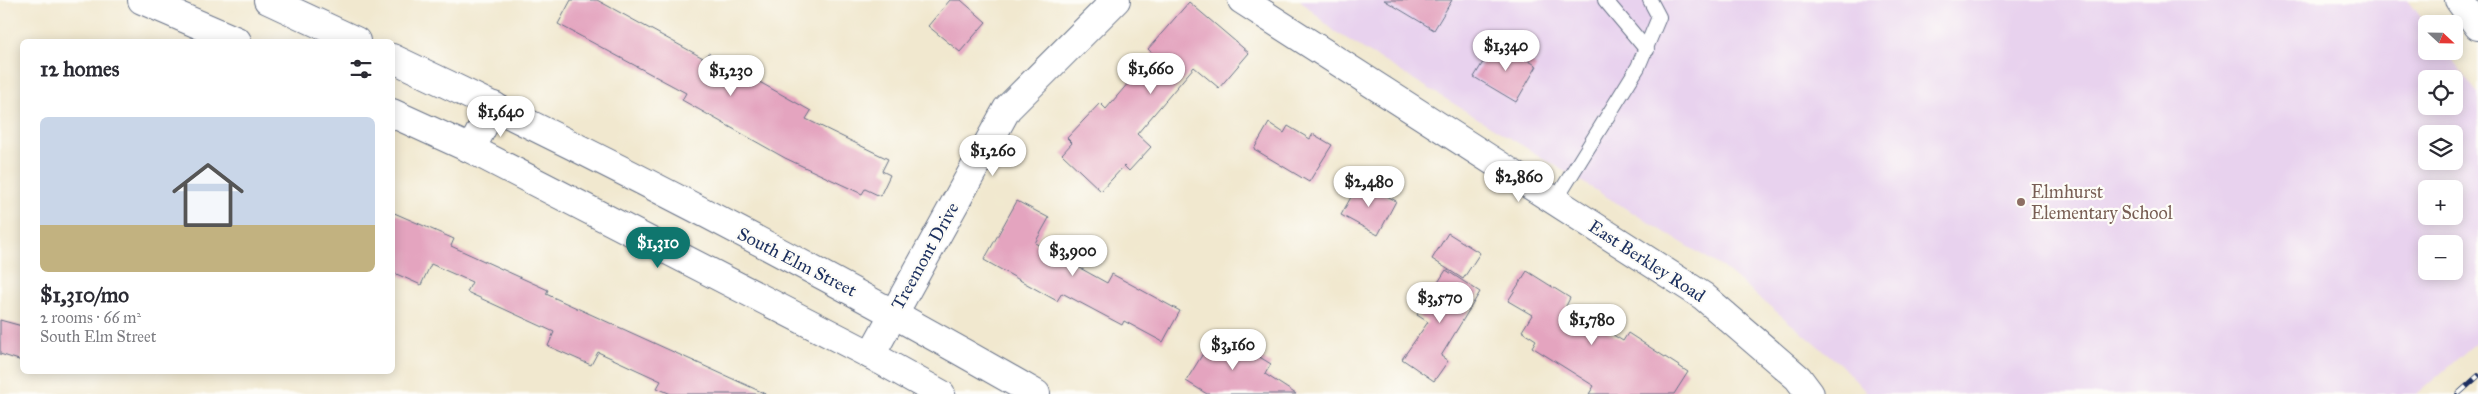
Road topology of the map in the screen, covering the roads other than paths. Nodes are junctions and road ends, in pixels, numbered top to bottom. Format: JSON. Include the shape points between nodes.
{"nodes":[{"id":1,"x":142,"y":0,"type":"edge"},
{"id":2,"x":268,"y":0,"type":"edge"},
{"id":3,"x":1116,"y":0,"type":"edge"},
{"id":4,"x":1242,"y":0,"type":"edge"},
{"id":5,"x":1605,"y":0,"type":"edge"},
{"id":6,"x":1650,"y":0,"type":"edge"},
{"id":7,"x":2458,"y":0,"type":"edge"},
{"id":8,"x":174,"y":6,"type":"edge"},
{"id":9,"x":2478,"y":26,"type":"edge"},
{"id":10,"x":233,"y":39,"type":"edge"},
{"id":11,"x":352,"y":39,"type":"edge"},
{"id":12,"x":1647,"y":50,"type":"junction"},
{"id":13,"x":395,"y":59,"type":"edge"},
{"id":14,"x":494,"y":106,"type":"junction"},
{"id":15,"x":395,"y":114,"type":"edge"},
{"id":16,"x":471,"y":149,"type":"junction"},
{"id":17,"x":1555,"y":201,"type":"junction"},
{"id":18,"x":894,"y":312,"type":"junction"},
{"id":19,"x":871,"y":355,"type":"junction"},
{"id":20,"x":941,"y":394,"type":"edge"},
{"id":21,"x":1036,"y":394,"type":"edge"},
{"id":22,"x":1810,"y":394,"type":"edge"}],
"edges":[{"from":1,"to":8,"type":"street"},
{"from":2,"to":11,"type":"street"},
{"from":3,"to":18,"type":"street","name":"Treemont Drive","via":[[1007,109]]},
{"from":4,"to":17,"type":"street","name":"East Berkley Road"},
{"from":5,"to":12,"type":"lane"},
{"from":6,"to":12,"type":"lane","via":[[1659,17]]},
{"from":7,"to":9,"type":"street"},
{"from":8,"to":10,"type":"street"},
{"from":12,"to":17,"type":"lane"},
{"from":13,"to":14,"type":"street","name":"South Elm Street"},
{"from":14,"to":16,"type":"street"},
{"from":14,"to":18,"type":"street","name":"South Elm Street"},
{"from":15,"to":16,"type":"street"},
{"from":16,"to":19,"type":"street"},
{"from":17,"to":22,"type":"street","name":"East Berkley Road","via":[[1703,296],[1798,378]]},
{"from":18,"to":19,"type":"street","name":"Treemont Drive"},
{"from":18,"to":21,"type":"street","name":"South Elm Street"},
{"from":19,"to":20,"type":"street"}]}
